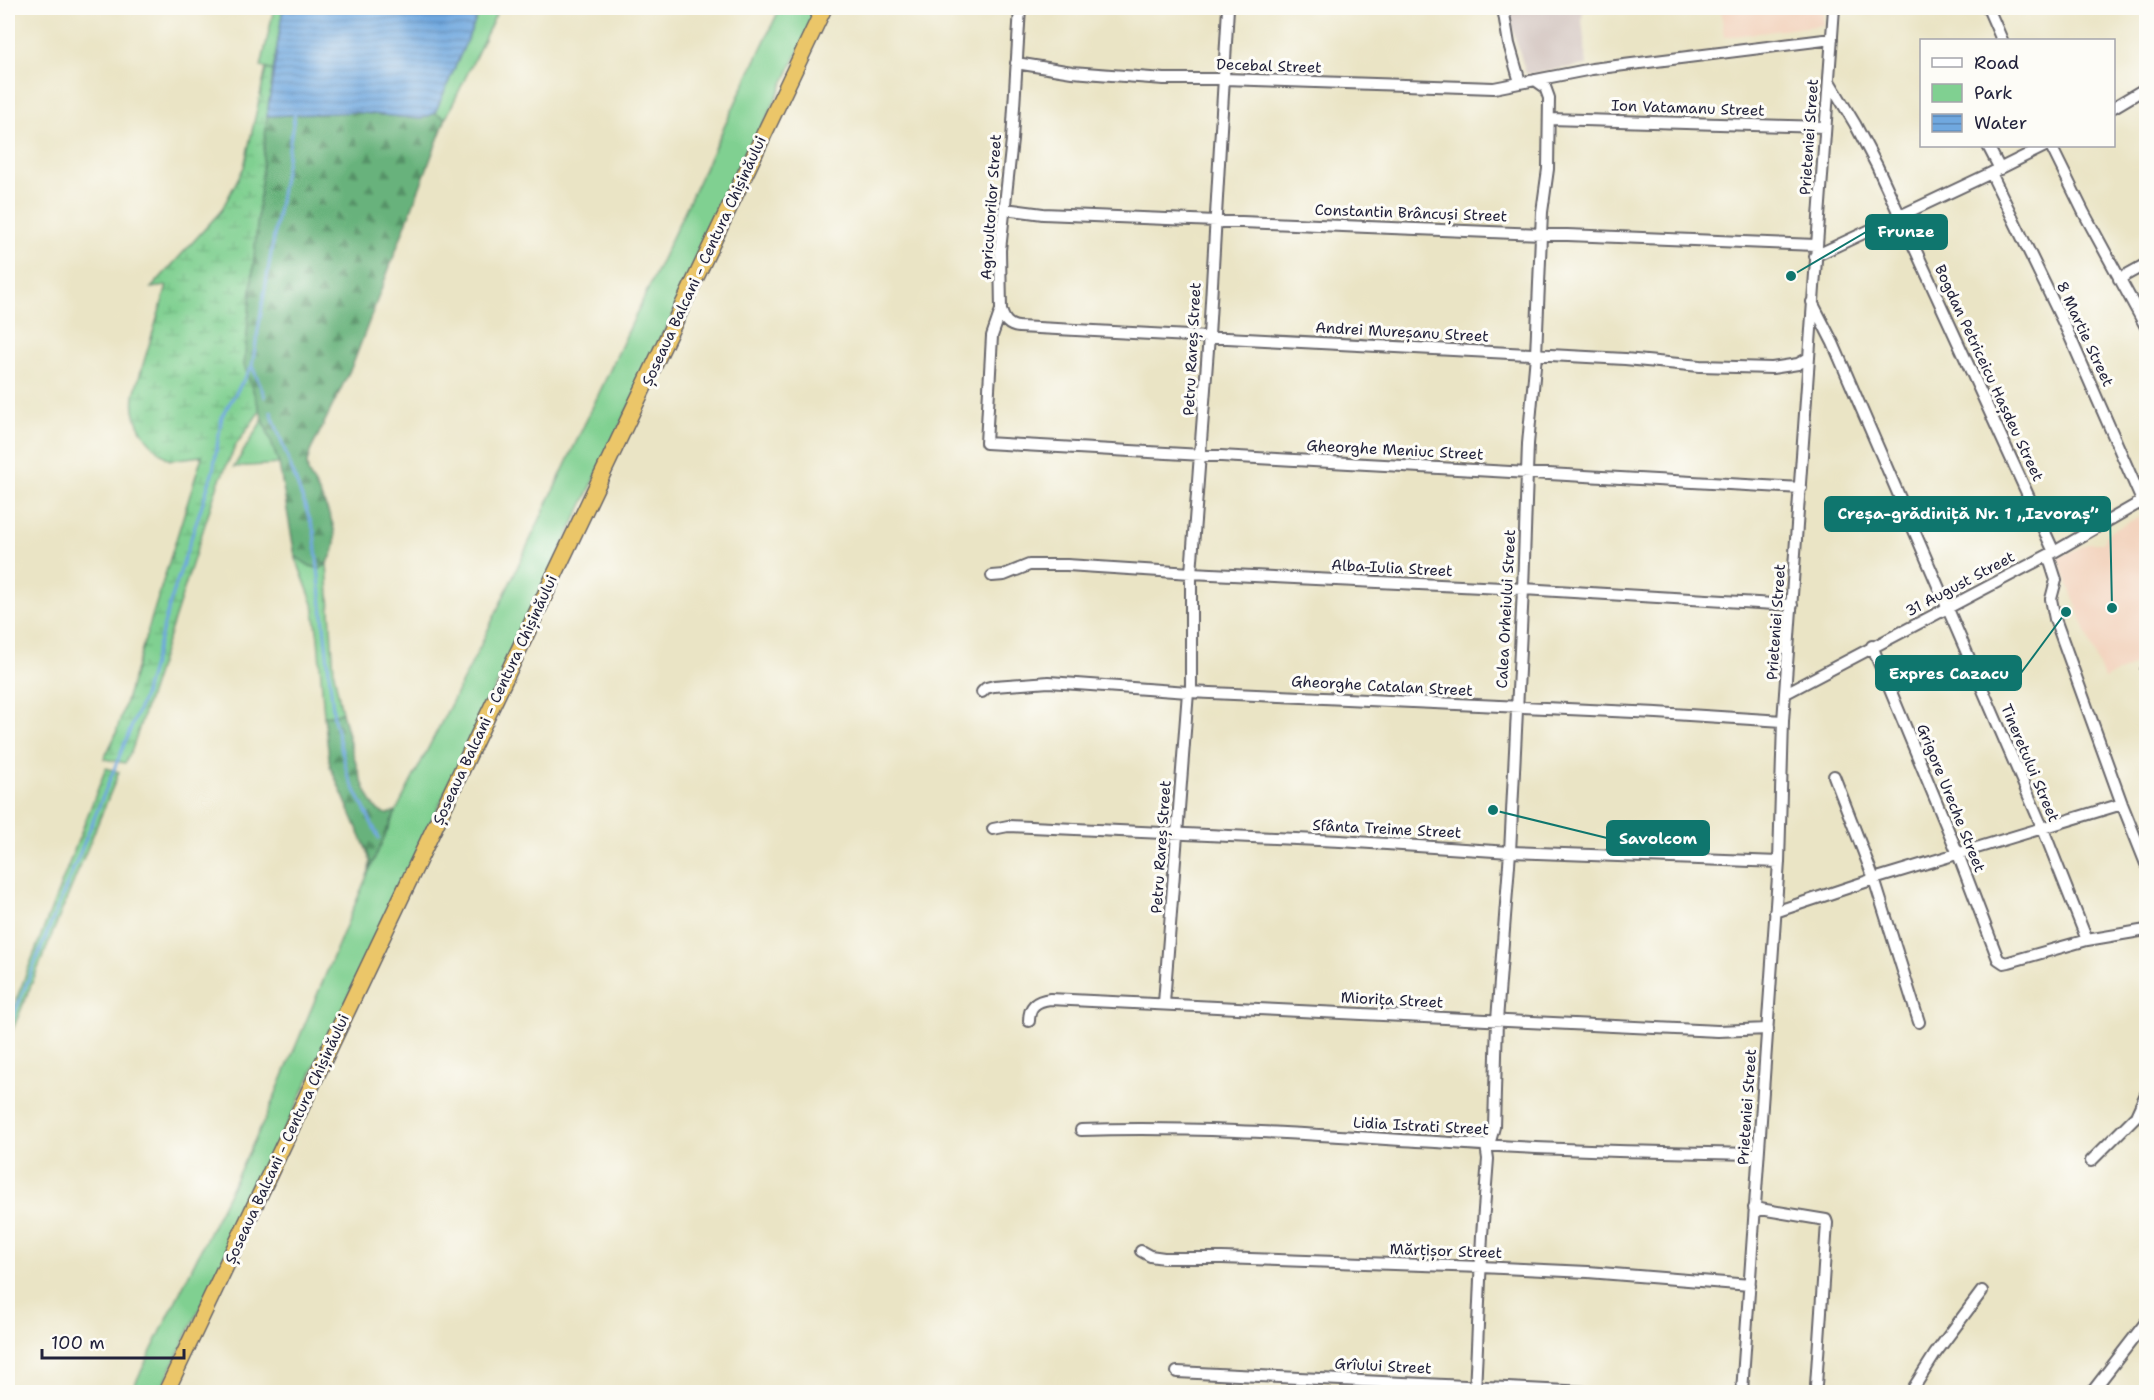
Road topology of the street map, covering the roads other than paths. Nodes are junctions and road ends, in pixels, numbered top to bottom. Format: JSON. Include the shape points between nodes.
{"nodes":[{"id":1,"x":824,"y":8,"type":"edge"},
{"id":2,"x":1020,"y":8,"type":"edge"},
{"id":3,"x":1228,"y":8,"type":"edge"},
{"id":4,"x":1503,"y":8,"type":"edge"},
{"id":5,"x":1834,"y":8,"type":"edge"},
{"id":6,"x":1988,"y":8,"type":"edge"},
{"id":7,"x":1832,"y":39,"type":"junction"},
{"id":8,"x":2002,"y":39,"type":"edge"},
{"id":9,"x":1016,"y":63,"type":"junction"},
{"id":10,"x":1224,"y":79,"type":"junction"},
{"id":11,"x":1535,"y":80,"type":"junction"},
{"id":12,"x":1829,"y":81,"type":"junction"},
{"id":13,"x":1520,"y":82,"type":"junction"},
{"id":14,"x":2146,"y":88,"type":"edge"},
{"id":15,"x":2115,"y":106,"type":"edge"},
{"id":16,"x":1550,"y":119,"type":"junction"},
{"id":17,"x":1825,"y":127,"type":"junction"},
{"id":18,"x":1988,"y":147,"type":"edge"},
{"id":19,"x":2043,"y":147,"type":"edge"},
{"id":20,"x":2052,"y":147,"type":"edge"},
{"id":21,"x":1996,"y":171,"type":"junction"},
{"id":22,"x":1005,"y":210,"type":"junction"},
{"id":23,"x":1900,"y":215,"type":"junction"},
{"id":24,"x":1214,"y":221,"type":"junction"},
{"id":25,"x":1542,"y":234,"type":"junction"},
{"id":26,"x":1815,"y":250,"type":"junction"},
{"id":27,"x":2146,"y":264,"type":"edge"},
{"id":28,"x":2120,"y":279,"type":"junction"},
{"id":29,"x":1812,"y":302,"type":"junction"},
{"id":30,"x":1001,"y":310,"type":"junction"},
{"id":31,"x":2146,"y":327,"type":"edge"},
{"id":32,"x":1209,"y":336,"type":"junction"},
{"id":33,"x":1536,"y":355,"type":"junction"},
{"id":34,"x":1809,"y":358,"type":"junction"},
{"id":35,"x":986,"y":443,"type":"joint"},
{"id":36,"x":1201,"y":454,"type":"junction"},
{"id":37,"x":1527,"y":473,"type":"junction"},
{"id":38,"x":1801,"y":488,"type":"junction"},
{"id":39,"x":2145,"y":504,"type":"edge"},
{"id":40,"x":2051,"y":553,"type":"junction"},
{"id":41,"x":1191,"y":573,"type":"junction"},
{"id":42,"x":992,"y":576,"type":"dead end"},
{"id":43,"x":1523,"y":589,"type":"junction"},
{"id":44,"x":1792,"y":605,"type":"junction"},
{"id":45,"x":1947,"y":608,"type":"junction"},
{"id":46,"x":1872,"y":646,"type":"junction"},
{"id":47,"x":982,"y":692,"type":"dead end"},
{"id":48,"x":1189,"y":692,"type":"junction"},
{"id":49,"x":1786,"y":693,"type":"junction"},
{"id":50,"x":1517,"y":708,"type":"junction"},
{"id":51,"x":1783,"y":721,"type":"junction"},
{"id":52,"x":1834,"y":776,"type":"dead end"},
{"id":53,"x":2122,"y":804,"type":"junction"},
{"id":54,"x":993,"y":829,"type":"dead end"},
{"id":55,"x":2043,"y":829,"type":"junction"},
{"id":56,"x":1178,"y":834,"type":"junction"},
{"id":57,"x":1510,"y":852,"type":"junction"},
{"id":58,"x":1958,"y":854,"type":"junction"},
{"id":59,"x":1779,"y":862,"type":"junction"},
{"id":60,"x":2146,"y":864,"type":"edge"},
{"id":61,"x":1874,"y":879,"type":"junction"},
{"id":62,"x":1775,"y":912,"type":"junction"},
{"id":63,"x":2146,"y":930,"type":"edge"},
{"id":64,"x":2087,"y":940,"type":"junction"},
{"id":65,"x":1164,"y":1003,"type":"junction"},
{"id":66,"x":1497,"y":1020,"type":"junction"},
{"id":67,"x":1029,"y":1021,"type":"dead end"},
{"id":68,"x":1919,"y":1022,"type":"dead end"},
{"id":69,"x":1768,"y":1029,"type":"junction"},
{"id":70,"x":2146,"y":1094,"type":"edge"},
{"id":71,"x":1082,"y":1130,"type":"dead end"},
{"id":72,"x":1488,"y":1145,"type":"junction"},
{"id":73,"x":1758,"y":1154,"type":"junction"},
{"id":74,"x":2091,"y":1161,"type":"dead end"},
{"id":75,"x":1754,"y":1208,"type":"junction"},
{"id":76,"x":1141,"y":1251,"type":"dead end"},
{"id":77,"x":1481,"y":1267,"type":"junction"},
{"id":78,"x":1750,"y":1285,"type":"junction"},
{"id":79,"x":1983,"y":1291,"type":"dead end"},
{"id":80,"x":2146,"y":1322,"type":"edge"},
{"id":81,"x":1177,"y":1372,"type":"dead end"},
{"id":82,"x":1816,"y":1385,"type":"dead end"},
{"id":83,"x":1476,"y":1389,"type":"edge"},
{"id":84,"x":166,"y":1392,"type":"edge"},
{"id":85,"x":1587,"y":1392,"type":"edge"},
{"id":86,"x":1742,"y":1392,"type":"edge"},
{"id":87,"x":1911,"y":1392,"type":"edge"},
{"id":88,"x":2092,"y":1392,"type":"edge"}],
"edges":[{"from":1,"to":84,"type":"highway","name":"Șoseaua Balcani - Centura Chișinăului"},
{"from":2,"to":9,"type":"street","name":"Agricultorilor Street"},
{"from":3,"to":10,"type":"street","name":"Petru Rareș Street"},
{"from":4,"to":13,"type":"street"},
{"from":5,"to":7,"type":"street","name":"Prieteniei Street"},
{"from":6,"to":8,"type":"street"},
{"from":7,"to":11,"type":"street","via":[[1631,63]]},
{"from":7,"to":12,"type":"street","name":"Prieteniei Street"},
{"from":9,"to":10,"type":"street","name":"Decebal Street","via":[[1138,78]]},
{"from":9,"to":22,"type":"street","name":"Agricultorilor Street"},
{"from":10,"to":13,"type":"street","name":"Decebal Street","via":[[1443,88],[1494,88]]},
{"from":10,"to":24,"type":"street","name":"Petru Rareș Street"},
{"from":11,"to":13,"type":"street"},
{"from":11,"to":16,"type":"street","name":"Calea Orheiului Street","via":[[1545,87]]},
{"from":12,"to":17,"type":"street","name":"Prieteniei Street"},
{"from":12,"to":23,"type":"street","name":"Bogdan Petriceicu Hașdeu Street"},
{"from":14,"to":15,"type":"street"},
{"from":16,"to":17,"type":"street","name":"Ion Vatamanu Street"},
{"from":16,"to":25,"type":"street","name":"Calea Orheiului Street"},
{"from":17,"to":26,"type":"street","name":"Prieteniei Street"},
{"from":18,"to":21,"type":"street","name":"8 Martie Street"},
{"from":19,"to":21,"type":"street"},
{"from":20,"to":28,"type":"street"},
{"from":21,"to":23,"type":"street"},
{"from":21,"to":39,"type":"street","name":"8 Martie Street"},
{"from":22,"to":24,"type":"street","name":"Constantin Brâncuși Street"},
{"from":22,"to":30,"type":"street","name":"Agricultorilor Street","via":[[1000,250]]},
{"from":23,"to":26,"type":"street"},
{"from":23,"to":40,"type":"street","name":"Bogdan Petriceicu Hașdeu Street"},
{"from":24,"to":25,"type":"street","name":"Constantin Brâncuși Street"},
{"from":24,"to":32,"type":"street","name":"Petru Rareș Street"},
{"from":25,"to":26,"type":"street","name":"Constantin Brâncuși Street"},
{"from":25,"to":33,"type":"street","name":"Calea Orheiului Street"},
{"from":26,"to":29,"type":"street","name":"Prieteniei Street"},
{"from":27,"to":28,"type":"street"},
{"from":28,"to":31,"type":"street"},
{"from":29,"to":34,"type":"street","name":"Prieteniei Street"},
{"from":29,"to":45,"type":"street","name":"Tineretului Street"},
{"from":30,"to":32,"type":"street","name":"Andrei Mureșanu Street","via":[[1012,326]]},
{"from":30,"to":35,"type":"street","name":"Agricultorilor Street","via":[[992,336]]},
{"from":32,"to":33,"type":"street","name":"Andrei Mureșanu Street"},
{"from":32,"to":36,"type":"street","name":"Petru Rareș Street"},
{"from":33,"to":34,"type":"street","name":"Andrei Mureșanu Street","via":[[1772,368]]},
{"from":33,"to":37,"type":"street","name":"Calea Orheiului Street"},
{"from":34,"to":38,"type":"street","name":"Prieteniei Street"},
{"from":35,"to":36,"type":"street","name":"Gheorghe Meniuc Street"},
{"from":36,"to":37,"type":"street","name":"Gheorghe Meniuc Street"},
{"from":36,"to":41,"type":"street","name":"Petru Rareș Street"},
{"from":37,"to":38,"type":"street","name":"Gheorghe Meniuc Street"},
{"from":37,"to":43,"type":"street","name":"Calea Orheiului Street"},
{"from":38,"to":44,"type":"street","name":"Prieteniei Street"},
{"from":39,"to":40,"type":"street","name":"31 August Street"},
{"from":40,"to":45,"type":"street","name":"31 August Street"},
{"from":40,"to":53,"type":"street","name":"Bogdan Petriceicu Hașdeu Street","via":[[2056,580],[2051,599],[2055,619]]},
{"from":41,"to":42,"type":"street","name":"Alba-Iulia Street","via":[[1029,565]]},
{"from":41,"to":43,"type":"street","name":"Alba-Iulia Street"},
{"from":41,"to":48,"type":"street","name":"Petru Rareș Street"},
{"from":43,"to":44,"type":"street","name":"Alba-Iulia Street"},
{"from":43,"to":50,"type":"street","name":"Calea Orheiului Street"},
{"from":44,"to":49,"type":"street","name":"Prieteniei Street"},
{"from":45,"to":46,"type":"street","name":"31 August Street"},
{"from":45,"to":55,"type":"street","name":"Tineretului Street"},
{"from":46,"to":49,"type":"street","name":"31 August Street"},
{"from":46,"to":58,"type":"street","name":"Grigore Ureche Street"},
{"from":47,"to":48,"type":"street","name":"Gheorghe Catalan Street","via":[[994,686],[1049,682]]},
{"from":48,"to":50,"type":"street","name":"Gheorghe Catalan Street"},
{"from":48,"to":56,"type":"street","name":"Petru Rareș Street"},
{"from":49,"to":51,"type":"street","name":"Prieteniei Street"},
{"from":50,"to":51,"type":"street","name":"Gheorghe Catalan Street"},
{"from":50,"to":57,"type":"street","name":"Calea Orheiului Street"},
{"from":51,"to":59,"type":"street","name":"Prieteniei Street"},
{"from":52,"to":61,"type":"street"},
{"from":53,"to":55,"type":"street"},
{"from":53,"to":60,"type":"street","name":"Bogdan Petriceicu Hașdeu Street"},
{"from":54,"to":56,"type":"street","name":"Sfânta Treime Street","via":[[1008,826]]},
{"from":55,"to":58,"type":"street"},
{"from":55,"to":64,"type":"street","name":"Tineretului Street"},
{"from":56,"to":57,"type":"street","name":"Sfânta Treime Street"},
{"from":56,"to":65,"type":"street","name":"Petru Rareș Street"},
{"from":57,"to":59,"type":"street","name":"Sfânta Treime Street"},
{"from":57,"to":66,"type":"street","name":"Calea Orheiului Street"},
{"from":58,"to":61,"type":"street"},
{"from":58,"to":64,"type":"street","name":"Grigore Ureche Street","via":[[2001,961]]},
{"from":59,"to":62,"type":"street","name":"Prieteniei Street"},
{"from":61,"to":62,"type":"street"},
{"from":61,"to":68,"type":"street"},
{"from":62,"to":69,"type":"street","name":"Prieteniei Street"},
{"from":63,"to":64,"type":"street"},
{"from":65,"to":66,"type":"street","name":"Miorița Street"},
{"from":65,"to":67,"type":"street","name":"Miorița Street","via":[[1050,999],[1036,1002],[1030,1008]]},
{"from":66,"to":69,"type":"street","name":"Miorița Street","via":[[1718,1031]]},
{"from":66,"to":72,"type":"street","name":"Calea Orheiului Street","via":[[1494,1127]]},
{"from":69,"to":73,"type":"street","name":"Prieteniei Street"},
{"from":70,"to":74,"type":"street","via":[[2136,1116]]},
{"from":71,"to":72,"type":"street","name":"Lidia Istrati Street","via":[[1195,1130]]},
{"from":72,"to":73,"type":"street","name":"Lidia Istrati Street"},
{"from":72,"to":77,"type":"street","name":"Calea Orheiului Street"},
{"from":73,"to":75,"type":"street","name":"Prieteniei Street"},
{"from":75,"to":78,"type":"street","name":"Prieteniei Street"},
{"from":75,"to":82,"type":"street","via":[[1826,1220]]},
{"from":76,"to":77,"type":"street","name":"Mărțișor Street","via":[[1164,1258]]},
{"from":77,"to":78,"type":"street","name":"Mărțișor Street"},
{"from":77,"to":83,"type":"street","name":"Calea Orheiului Street"},
{"from":78,"to":86,"type":"street","name":"Prieteniei Street"},
{"from":79,"to":87,"type":"street"},
{"from":80,"to":88,"type":"street"},
{"from":81,"to":83,"type":"street","name":"Grîului Street"},
{"from":83,"to":85,"type":"street","name":"Grîului Street"}]}
